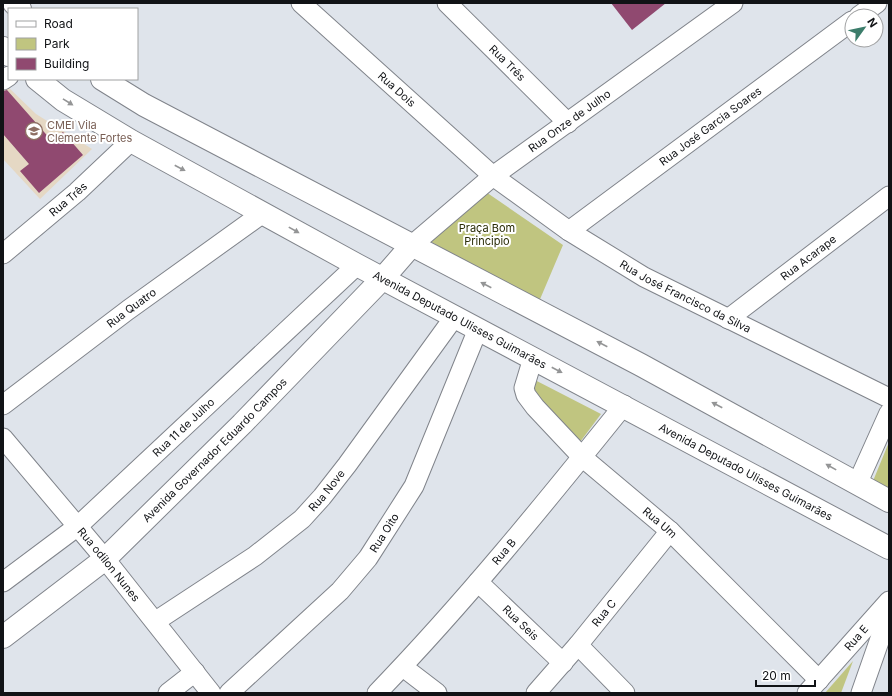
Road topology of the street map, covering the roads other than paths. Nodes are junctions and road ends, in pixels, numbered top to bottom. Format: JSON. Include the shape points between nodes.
{"nodes":[{"id":1,"x":301,"y":3,"type":"edge"},
{"id":2,"x":447,"y":3,"type":"edge"},
{"id":3,"x":733,"y":3,"type":"edge"},
{"id":4,"x":844,"y":27,"type":"edge"},
{"id":5,"x":38,"y":80,"type":"edge"},
{"id":6,"x":104,"y":80,"type":"edge"},
{"id":7,"x":568,"y":123,"type":"junction"},
{"id":8,"x":131,"y":141,"type":"junction"},
{"id":9,"x":493,"y":176,"type":"junction"},
{"id":10,"x":889,"y":196,"type":"edge"},
{"id":11,"x":263,"y":213,"type":"junction"},
{"id":12,"x":569,"y":231,"type":"junction"},
{"id":13,"x":412,"y":246,"type":"junction"},
{"id":14,"x":3,"y":254,"type":"edge"},
{"id":15,"x":357,"y":264,"type":"junction"},
{"id":16,"x":384,"y":277,"type":"junction"},
{"id":17,"x":455,"y":316,"type":"junction"},
{"id":18,"x":728,"y":319,"type":"junction"},
{"id":19,"x":478,"y":329,"type":"junction"},
{"id":20,"x":533,"y":358,"type":"junction"},
{"id":21,"x":889,"y":398,"type":"edge"},
{"id":22,"x":624,"y":405,"type":"junction"},
{"id":23,"x":3,"y":406,"type":"edge"},
{"id":24,"x":889,"y":413,"type":"edge"},
{"id":25,"x":3,"y":438,"type":"edge"},
{"id":26,"x":582,"y":457,"type":"junction"},
{"id":27,"x":858,"y":482,"type":"junction"},
{"id":28,"x":889,"y":501,"type":"edge"},
{"id":29,"x":78,"y":526,"type":"junction"},
{"id":30,"x":670,"y":531,"type":"junction"},
{"id":31,"x":889,"y":548,"type":"edge"},
{"id":32,"x":105,"y":559,"type":"junction"},
{"id":33,"x":3,"y":582,"type":"edge"},
{"id":34,"x":478,"y":582,"type":"junction"},
{"id":35,"x":889,"y":601,"type":"edge"},
{"id":36,"x":889,"y":613,"type":"edge"},
{"id":37,"x":156,"y":621,"type":"junction"},
{"id":38,"x":3,"y":637,"type":"edge"},
{"id":39,"x":578,"y":645,"type":"junction"},
{"id":40,"x":563,"y":663,"type":"junction"},
{"id":41,"x":403,"y":667,"type":"junction"},
{"id":42,"x":195,"y":672,"type":"junction"},
{"id":43,"x":813,"y":687,"type":"edge"},
{"id":44,"x":168,"y":693,"type":"edge"},
{"id":45,"x":211,"y":693,"type":"edge"},
{"id":46,"x":229,"y":693,"type":"edge"},
{"id":47,"x":378,"y":693,"type":"edge"},
{"id":48,"x":438,"y":693,"type":"edge"},
{"id":49,"x":536,"y":693,"type":"edge"},
{"id":50,"x":625,"y":693,"type":"edge"},
{"id":51,"x":861,"y":693,"type":"edge"}],
"edges":[{"from":1,"to":9,"type":"street","name":"Rua Dois"},
{"from":2,"to":7,"type":"street","name":"Rua Três"},
{"from":3,"to":7,"type":"street","name":"Rua Onze de Julho"},
{"from":4,"to":12,"type":"street","name":"Rua José Garcia Soares"},
{"from":5,"to":8,"type":"street","name":"Avenida Deputado Ulisses Guimarães","one_way":true,"via":[[63,100]]},
{"from":6,"to":13,"type":"street","via":[[144,105]]},
{"from":7,"to":9,"type":"street","name":"Rua Onze de Julho"},
{"from":8,"to":11,"type":"street","name":"Avenida Deputado Ulisses Guimarães","one_way":true},
{"from":8,"to":14,"type":"street","name":"Rua Três","via":[[77,192]]},
{"from":9,"to":12,"type":"street","name":"Rua José Francisco da Silva"},
{"from":9,"to":13,"type":"street","name":"Rua Onze de Julho"},
{"from":10,"to":18,"type":"street","name":"Rua Acarape"},
{"from":11,"to":15,"type":"street","name":"Avenida Deputado Ulisses Guimarães","one_way":true},
{"from":11,"to":23,"type":"street","name":"Rua Quatro","via":[[128,310]]},
{"from":12,"to":18,"type":"street","name":"Rua José Francisco da Silva","via":[[644,277]]},
{"from":13,"to":16,"type":"street","name":"Avenida Governador Eduardo Campos"},
{"from":27,"to":13,"type":"street","one_way":true,"via":[[655,372]]},
{"from":15,"to":16,"type":"street","name":"Avenida Deputado Ulisses Guimarães"},
{"from":15,"to":29,"type":"street","name":"Rua 11 de Julho"},
{"from":16,"to":17,"type":"street","name":"Avenida Deputado Ulisses Guimarães"},
{"from":16,"to":32,"type":"street","name":"Avenida Governador Eduardo Campos","via":[[242,424]]},
{"from":17,"to":19,"type":"street","name":"Avenida Deputado Ulisses Guimarães"},
{"from":17,"to":37,"type":"street","name":"Rua Nove","via":[[347,465],[302,519],[255,556]]},
{"from":18,"to":21,"type":"street","name":"Rua José Francisco da Silva"},
{"from":19,"to":20,"type":"street","name":"Avenida Deputado Ulisses Guimarães"},
{"from":19,"to":46,"type":"street","name":"Rua Oito","via":[[414,486],[368,558],[340,591]]},
{"from":20,"to":22,"type":"street","name":"Avenida Deputado Ulisses Guimarães","one_way":true},
{"from":20,"to":26,"type":"street","name":"Rua Um","via":[[525,382],[526,395]]},
{"from":22,"to":26,"type":"street","name":"Rua B"},
{"from":22,"to":31,"type":"street","name":"Avenida Deputado Ulisses Guimarães"},
{"from":24,"to":27,"type":"street"},
{"from":25,"to":29,"type":"street","name":"Rua odilon Nunes"},
{"from":26,"to":30,"type":"street","name":"Rua Um"},
{"from":26,"to":34,"type":"street","name":"Rua B"},
{"from":27,"to":28,"type":"street"},
{"from":29,"to":32,"type":"street","name":"Rua odilon Nunes"},
{"from":29,"to":33,"type":"street","name":"Rua 11 de Julho"},
{"from":30,"to":39,"type":"street","name":"Rua C"},
{"from":30,"to":43,"type":"street","name":"Rua Um"},
{"from":32,"to":37,"type":"street","name":"Rua odilon Nunes"},
{"from":32,"to":38,"type":"street","name":"Avenida Governador Eduardo Campos"},
{"from":34,"to":40,"type":"street","name":"Rua Seis"},
{"from":34,"to":41,"type":"street","name":"Rua B"},
{"from":35,"to":43,"type":"street","name":"Rua E"},
{"from":36,"to":51,"type":"street"},
{"from":37,"to":42,"type":"street","name":"Rua odilon Nunes"},
{"from":39,"to":40,"type":"street","name":"Rua C"},
{"from":39,"to":50,"type":"street"},
{"from":40,"to":49,"type":"street","name":"Rua C"},
{"from":41,"to":47,"type":"street","name":"Rua B"},
{"from":41,"to":48,"type":"street"},
{"from":42,"to":44,"type":"street"},
{"from":42,"to":45,"type":"street","name":"Rua odilon Nunes"}]}
